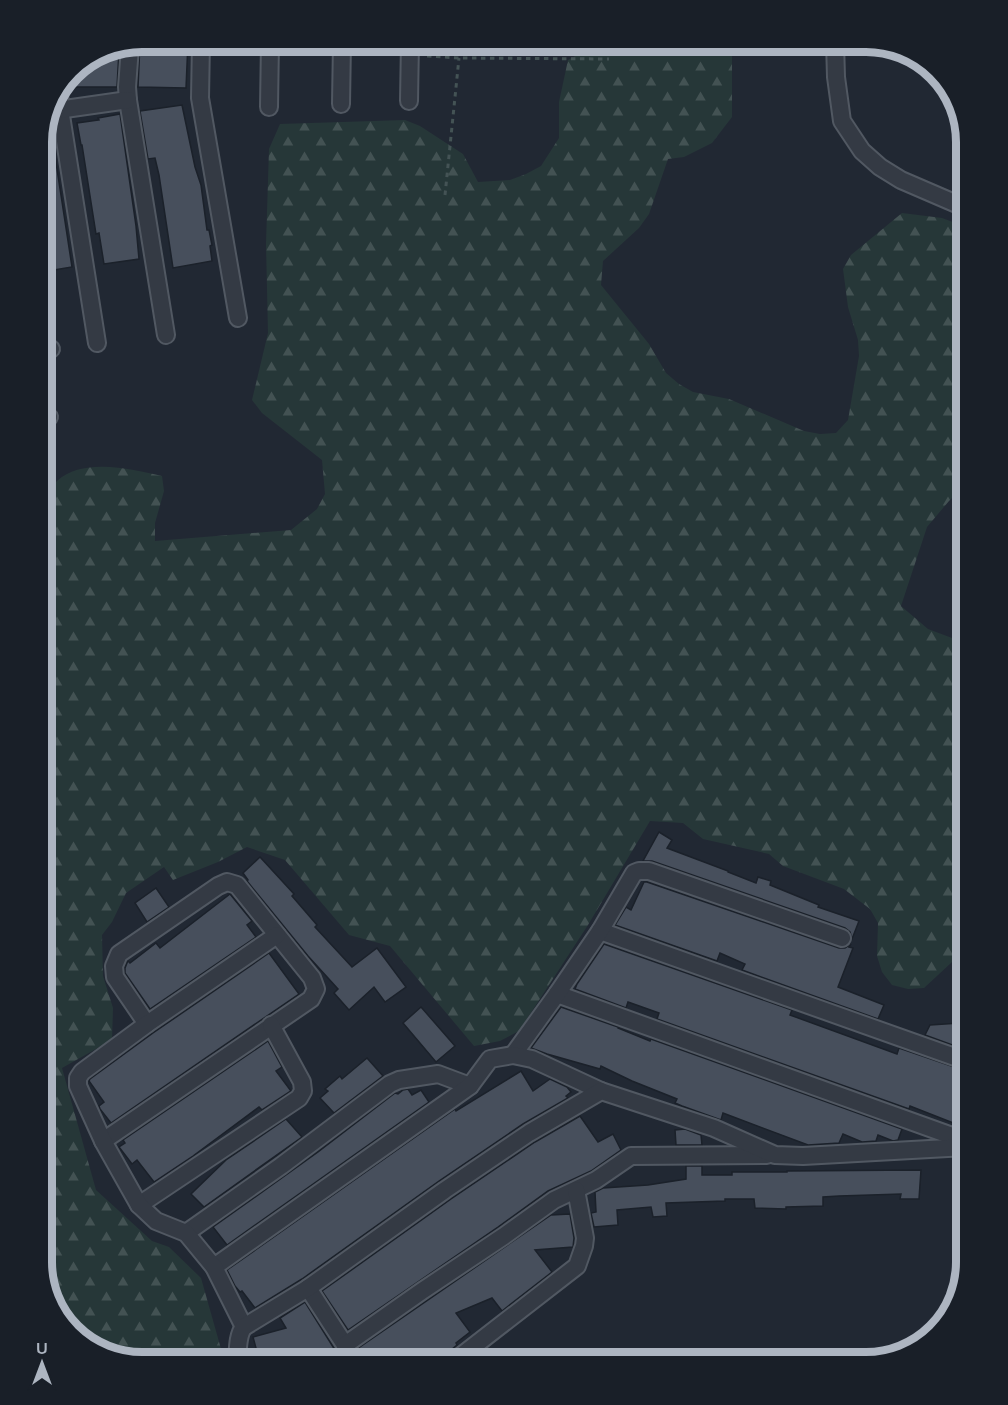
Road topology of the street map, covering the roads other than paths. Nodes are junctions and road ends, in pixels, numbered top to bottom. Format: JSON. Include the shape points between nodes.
{"nodes":[{"id":1,"x":201,"y":52,"type":"edge"},
{"id":2,"x":270,"y":52,"type":"edge"},
{"id":3,"x":342,"y":52,"type":"edge"},
{"id":4,"x":410,"y":52,"type":"edge"},
{"id":5,"x":130,"y":53,"type":"edge"},
{"id":6,"x":835,"y":53,"type":"edge"},
{"id":7,"x":128,"y":100,"type":"junction"},
{"id":8,"x":409,"y":101,"type":"dead end"},
{"id":9,"x":341,"y":104,"type":"dead end"},
{"id":10,"x":269,"y":107,"type":"dead end"},
{"id":11,"x":59,"y":109,"type":"edge"},
{"id":12,"x":56,"y":119,"type":"edge"},
{"id":13,"x":956,"y":204,"type":"edge"},
{"id":14,"x":238,"y":318,"type":"dead end"},
{"id":15,"x":166,"y":335,"type":"dead end"},
{"id":16,"x":97,"y":343,"type":"dead end"},
{"id":17,"x":600,"y":932,"type":"junction"},
{"id":18,"x":278,"y":935,"type":"junction"},
{"id":19,"x":842,"y":938,"type":"dead end"},
{"id":20,"x":557,"y":994,"type":"junction"},
{"id":21,"x":147,"y":1024,"type":"junction"},
{"id":22,"x":271,"y":1025,"type":"junction"},
{"id":23,"x":513,"y":1055,"type":"junction"},
{"id":24,"x":956,"y":1057,"type":"edge"},
{"id":25,"x":470,"y":1086,"type":"junction"},
{"id":26,"x":601,"y":1090,"type":"junction"},
{"id":27,"x":956,"y":1138,"type":"edge"},
{"id":28,"x":103,"y":1141,"type":"junction"},
{"id":29,"x":956,"y":1143,"type":"edge"},
{"id":30,"x":775,"y":1155,"type":"junction"},
{"id":31,"x":576,"y":1190,"type":"junction"},
{"id":32,"x":140,"y":1205,"type":"junction"},
{"id":33,"x":186,"y":1233,"type":"junction"},
{"id":34,"x":214,"y":1267,"type":"junction"},
{"id":35,"x":308,"y":1288,"type":"junction"},
{"id":36,"x":244,"y":1327,"type":"junction"},
{"id":37,"x":345,"y":1345,"type":"junction"},
{"id":38,"x":238,"y":1352,"type":"edge"},
{"id":39,"x":347,"y":1352,"type":"edge"},
{"id":40,"x":466,"y":1352,"type":"edge"}],
"edges":[{"from":1,"to":14,"type":"street","via":[[200,98]]},
{"from":2,"to":10,"type":"street"},
{"from":3,"to":9,"type":"street"},
{"from":4,"to":8,"type":"street"},
{"from":5,"to":7,"type":"street"},
{"from":6,"to":13,"type":"street","via":[[842,121],[862,151],[902,180]]},
{"from":7,"to":11,"type":"street"},
{"from":7,"to":15,"type":"street"},
{"from":12,"to":16,"type":"street"},
{"from":17,"to":19,"type":"street","via":[[634,873],[649,871]]},
{"from":17,"to":20,"type":"street"},
{"from":17,"to":24,"type":"street"},
{"from":18,"to":21,"type":"street"},
{"from":18,"to":21,"type":"street","via":[[237,885],[218,885],[119,954],[115,977]]},
{"from":18,"to":22,"type":"street","via":[[312,978],[316,989],[311,999]]},
{"from":20,"to":23,"type":"street"},
{"from":20,"to":27,"type":"street"},
{"from":21,"to":28,"type":"street","via":[[78,1078]]},
{"from":22,"to":28,"type":"street"},
{"from":22,"to":32,"type":"street","via":[[302,1082],[299,1098]]},
{"from":23,"to":25,"type":"street","via":[[490,1059]]},
{"from":23,"to":26,"type":"street","via":[[532,1059]]},
{"from":25,"to":33,"type":"street","via":[[438,1074],[390,1084]]},
{"from":25,"to":34,"type":"street"},
{"from":26,"to":30,"type":"street","via":[[714,1128]]},
{"from":26,"to":35,"type":"street","via":[[529,1133]]},
{"from":28,"to":32,"type":"street"},
{"from":29,"to":30,"type":"street"},
{"from":30,"to":31,"type":"street","via":[[631,1156]]},
{"from":31,"to":37,"type":"street","via":[[554,1200]]},
{"from":31,"to":40,"type":"street","via":[[585,1238],[577,1266]]},
{"from":32,"to":33,"type":"street","via":[[156,1221]]},
{"from":33,"to":34,"type":"street"},
{"from":34,"to":36,"type":"street"},
{"from":35,"to":36,"type":"street"},
{"from":35,"to":37,"type":"street"},
{"from":36,"to":38,"type":"street"},
{"from":37,"to":39,"type":"street"}]}
